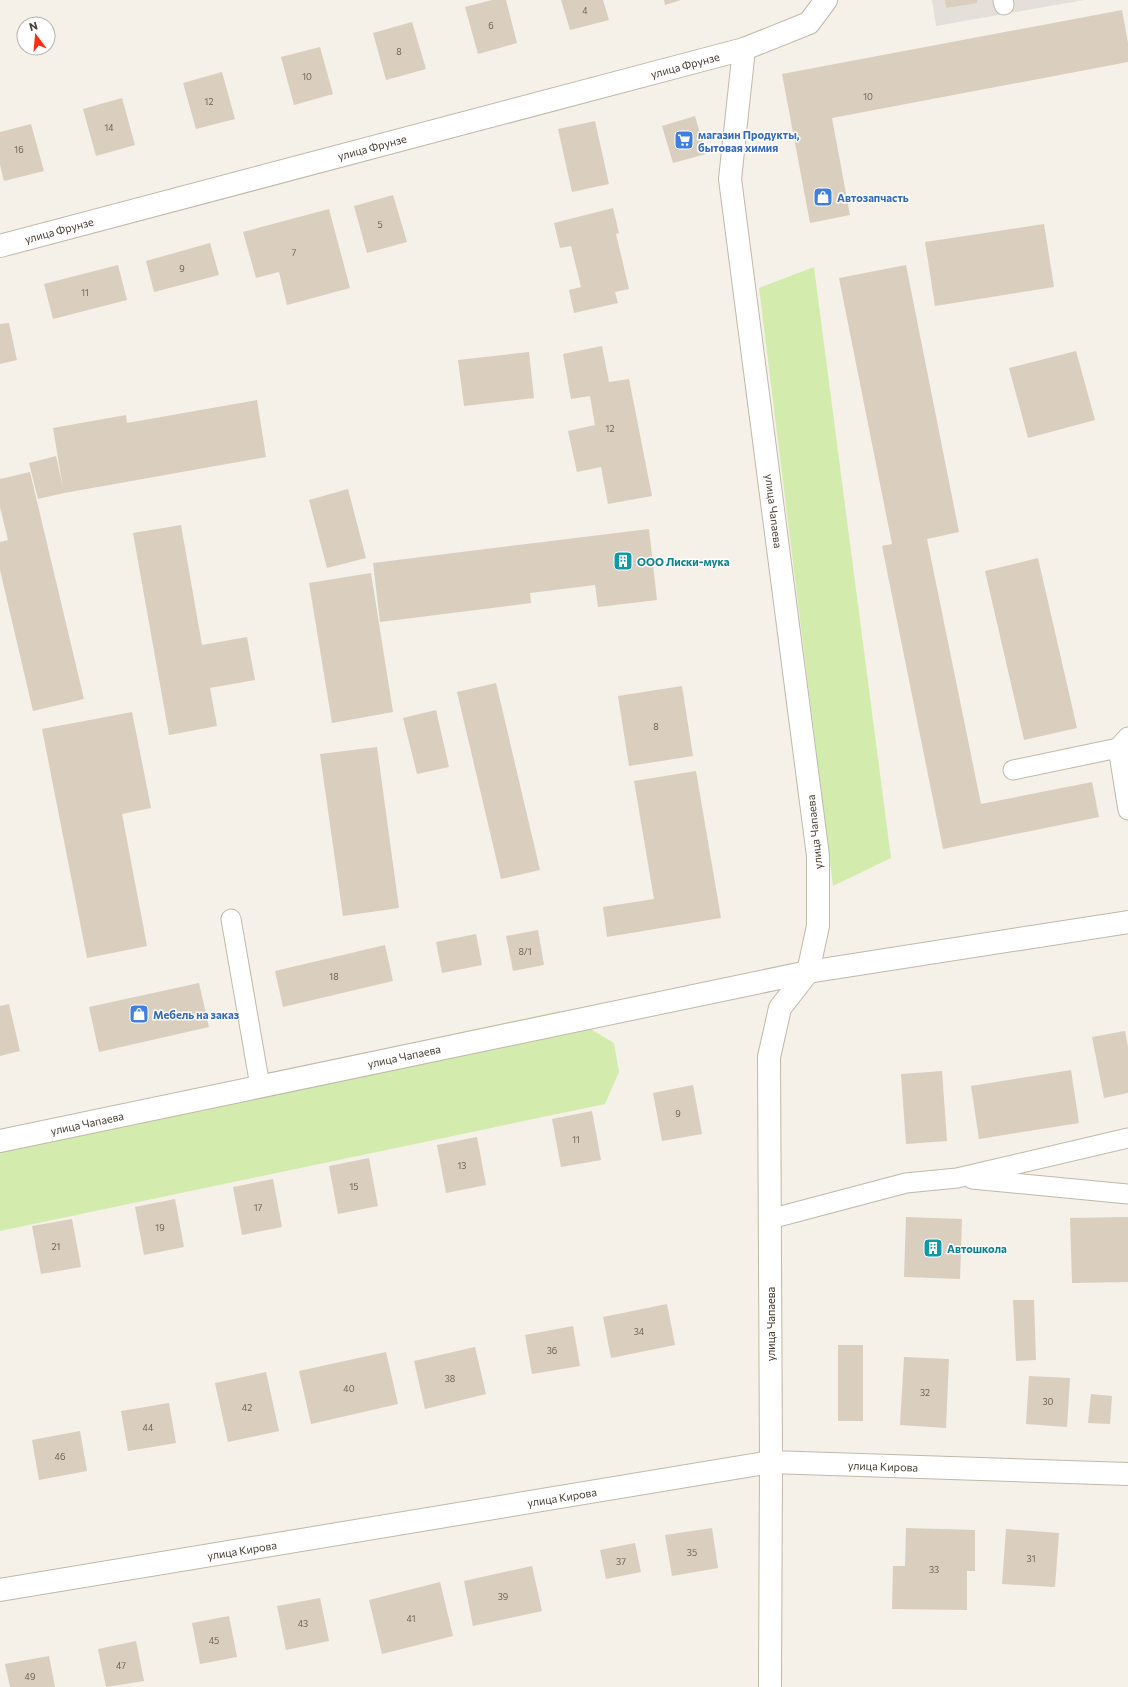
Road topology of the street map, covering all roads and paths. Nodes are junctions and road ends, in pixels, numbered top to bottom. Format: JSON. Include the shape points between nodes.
{"nodes":[{"id":1,"x":826,"y":0,"type":"edge"},
{"id":2,"x":744,"y":49,"type":"junction"},
{"id":3,"x":0,"y":246,"type":"edge"},
{"id":4,"x":1123,"y":742,"type":"edge"},
{"id":5,"x":1013,"y":770,"type":"dead end"},
{"id":6,"x":1128,"y":810,"type":"edge"},
{"id":7,"x":231,"y":919,"type":"dead end"},
{"id":8,"x":1128,"y":922,"type":"edge"},
{"id":9,"x":808,"y":972,"type":"junction"},
{"id":10,"x":260,"y":1086,"type":"junction"},
{"id":11,"x":1128,"y":1138,"type":"edge"},
{"id":12,"x":0,"y":1141,"type":"edge"},
{"id":13,"x":957,"y":1178,"type":"junction"},
{"id":14,"x":1128,"y":1194,"type":"edge"},
{"id":15,"x":770,"y":1218,"type":"junction"},
{"id":16,"x":771,"y":1462,"type":"junction"},
{"id":17,"x":1128,"y":1474,"type":"edge"},
{"id":18,"x":0,"y":1590,"type":"edge"},
{"id":19,"x":770,"y":1687,"type":"edge"}],
"edges":[{"from":1,"to":2,"type":"street","name":"улица Фрунзе","via":[[809,23]]},
{"from":2,"to":3,"type":"street","name":"улица Фрунзе"},
{"from":2,"to":9,"type":"street","name":"улица Чапаева","via":[[730,179],[818,856],[818,926]]},
{"from":4,"to":5,"type":"lane"},
{"from":4,"to":6,"type":"lane"},
{"from":7,"to":10,"type":"lane"},
{"from":8,"to":9,"type":"street","name":"улица Чапаева"},
{"from":9,"to":10,"type":"street","name":"улица Чапаева"},
{"from":9,"to":15,"type":"street","name":"улица Чапаева","via":[[780,1008],[769,1057]]},
{"from":10,"to":12,"type":"street","name":"улица Чапаева"},
{"from":11,"to":13,"type":"lane"},
{"from":13,"to":14,"type":"lane"},
{"from":13,"to":15,"type":"lane","via":[[906,1183]]},
{"from":15,"to":16,"type":"street","name":"улица Чапаева"},
{"from":16,"to":17,"type":"street","name":"улица Кирова"},
{"from":16,"to":18,"type":"street","name":"улица Кирова"},
{"from":16,"to":19,"type":"street","name":"улица Чапаева"}]}
